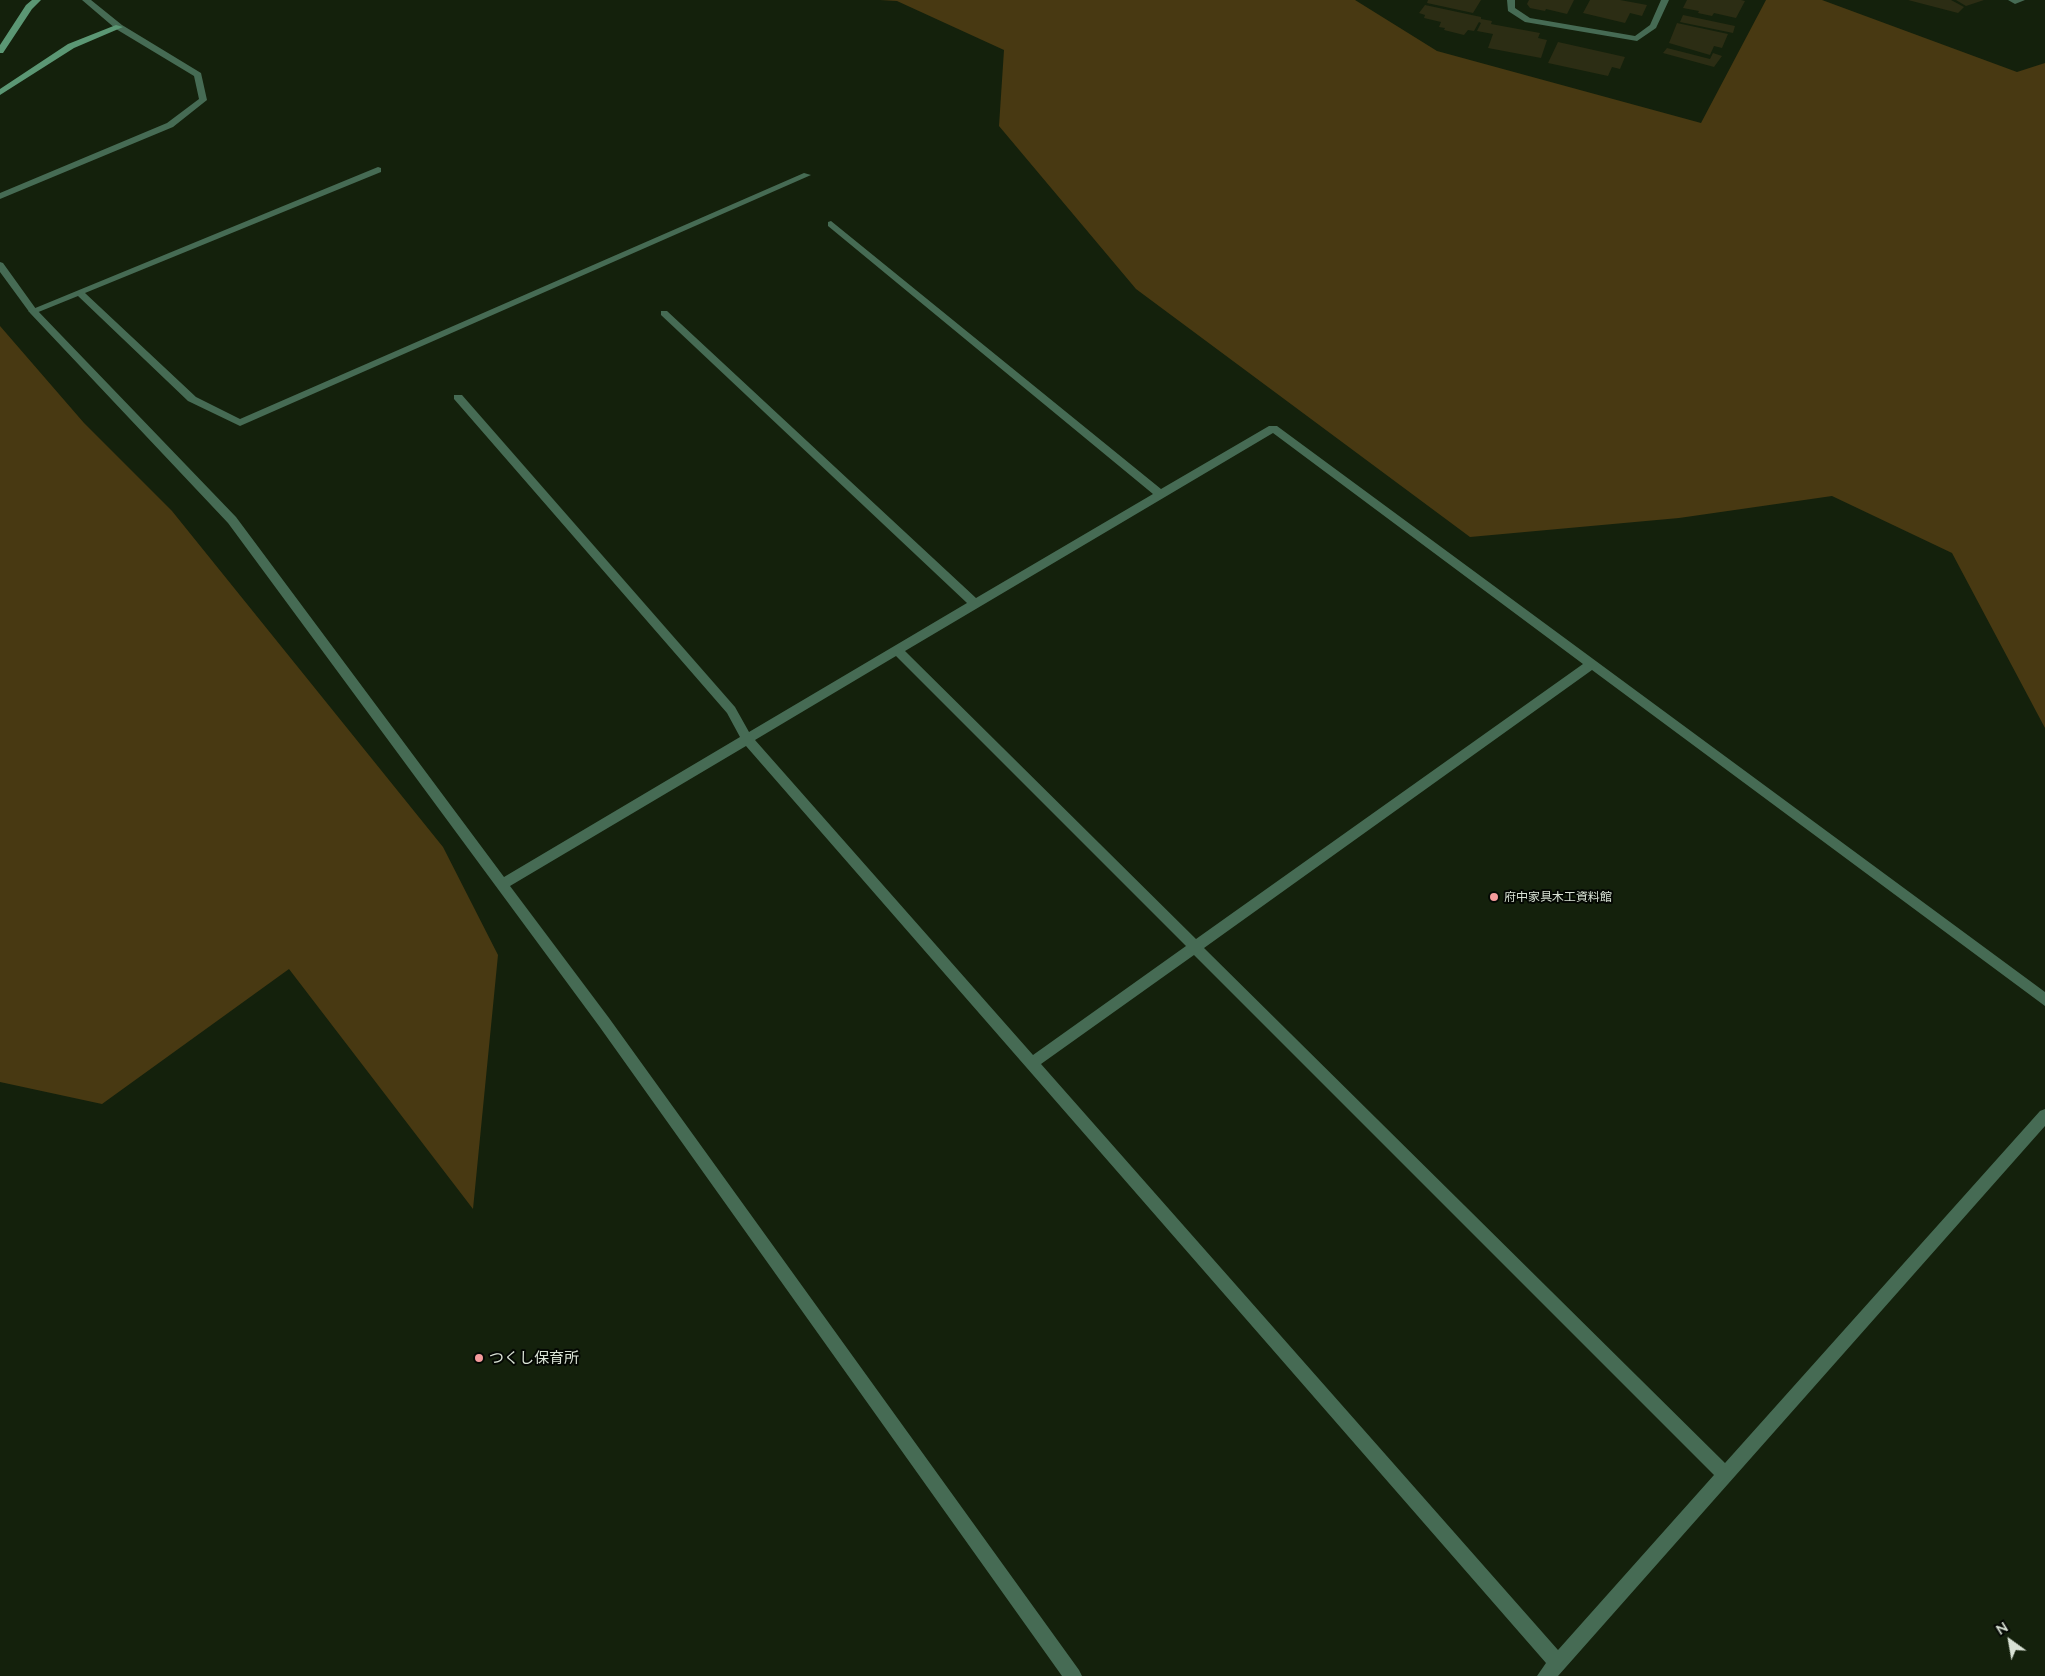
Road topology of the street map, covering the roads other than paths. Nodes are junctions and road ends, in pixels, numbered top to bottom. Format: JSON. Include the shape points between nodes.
{"nodes":[{"id":1,"x":37,"y":0,"type":"edge"},
{"id":2,"x":86,"y":0,"type":"edge"},
{"id":3,"x":1511,"y":0,"type":"edge"},
{"id":4,"x":1665,"y":0,"type":"edge"},
{"id":5,"x":2012,"y":0,"type":"edge"},
{"id":6,"x":2020,"y":0,"type":"edge"},
{"id":7,"x":119,"y":28,"type":"junction"},
{"id":8,"x":0,"y":51,"type":"edge"},
{"id":9,"x":0,"y":93,"type":"edge"},
{"id":10,"x":378,"y":170,"type":"dead end"},
{"id":11,"x":807,"y":175,"type":"dead end"},
{"id":12,"x":0,"y":196,"type":"edge"},
{"id":13,"x":831,"y":224,"type":"dead end"},
{"id":14,"x":0,"y":265,"type":"edge"},
{"id":15,"x":79,"y":292,"type":"junction"},
{"id":16,"x":33,"y":311,"type":"junction"},
{"id":17,"x":664,"y":313,"type":"dead end"},
{"id":18,"x":458,"y":397,"type":"dead end"},
{"id":19,"x":1160,"y":494,"type":"junction"},
{"id":20,"x":975,"y":604,"type":"junction"},
{"id":21,"x":897,"y":650,"type":"junction"},
{"id":22,"x":1592,"y":664,"type":"junction"},
{"id":23,"x":746,"y":739,"type":"junction"},
{"id":24,"x":502,"y":884,"type":"junction"},
{"id":25,"x":1195,"y":947,"type":"junction"},
{"id":26,"x":2045,"y":1000,"type":"edge"},
{"id":27,"x":1032,"y":1063,"type":"junction"},
{"id":28,"x":2045,"y":1116,"type":"edge"},
{"id":29,"x":1725,"y":1475,"type":"junction"},
{"id":30,"x":1558,"y":1664,"type":"junction"},
{"id":31,"x":1073,"y":1676,"type":"edge"},
{"id":32,"x":1546,"y":1676,"type":"edge"}],
"edges":[{"from":1,"to":8,"type":"main road"},
{"from":2,"to":7,"type":"street"},
{"from":3,"to":4,"type":"street","via":[[1511,9],[1528,20],[1637,39],[1654,26]]},
{"from":5,"to":6,"type":"street"},
{"from":7,"to":9,"type":"main road","via":[[72,46]]},
{"from":7,"to":12,"type":"street","via":[[198,75],[203,100],[170,125]]},
{"from":10,"to":15,"type":"street"},
{"from":11,"to":15,"type":"street","via":[[240,423],[192,399]]},
{"from":13,"to":19,"type":"street"},
{"from":14,"to":16,"type":"street"},
{"from":15,"to":16,"type":"street"},
{"from":16,"to":24,"type":"street","via":[[232,520]]},
{"from":17,"to":20,"type":"street"},
{"from":18,"to":23,"type":"street","via":[[731,710]]},
{"from":19,"to":20,"type":"street"},
{"from":19,"to":22,"type":"street","via":[[1273,428]]},
{"from":20,"to":21,"type":"street"},
{"from":21,"to":23,"type":"street"},
{"from":21,"to":25,"type":"street"},
{"from":22,"to":25,"type":"street"},
{"from":22,"to":26,"type":"street"},
{"from":23,"to":24,"type":"street"},
{"from":23,"to":27,"type":"street"},
{"from":24,"to":31,"type":"street"},
{"from":25,"to":27,"type":"street"},
{"from":25,"to":29,"type":"street"},
{"from":27,"to":30,"type":"street"},
{"from":28,"to":29,"type":"street"},
{"from":29,"to":30,"type":"street"},
{"from":30,"to":32,"type":"street"}]}
